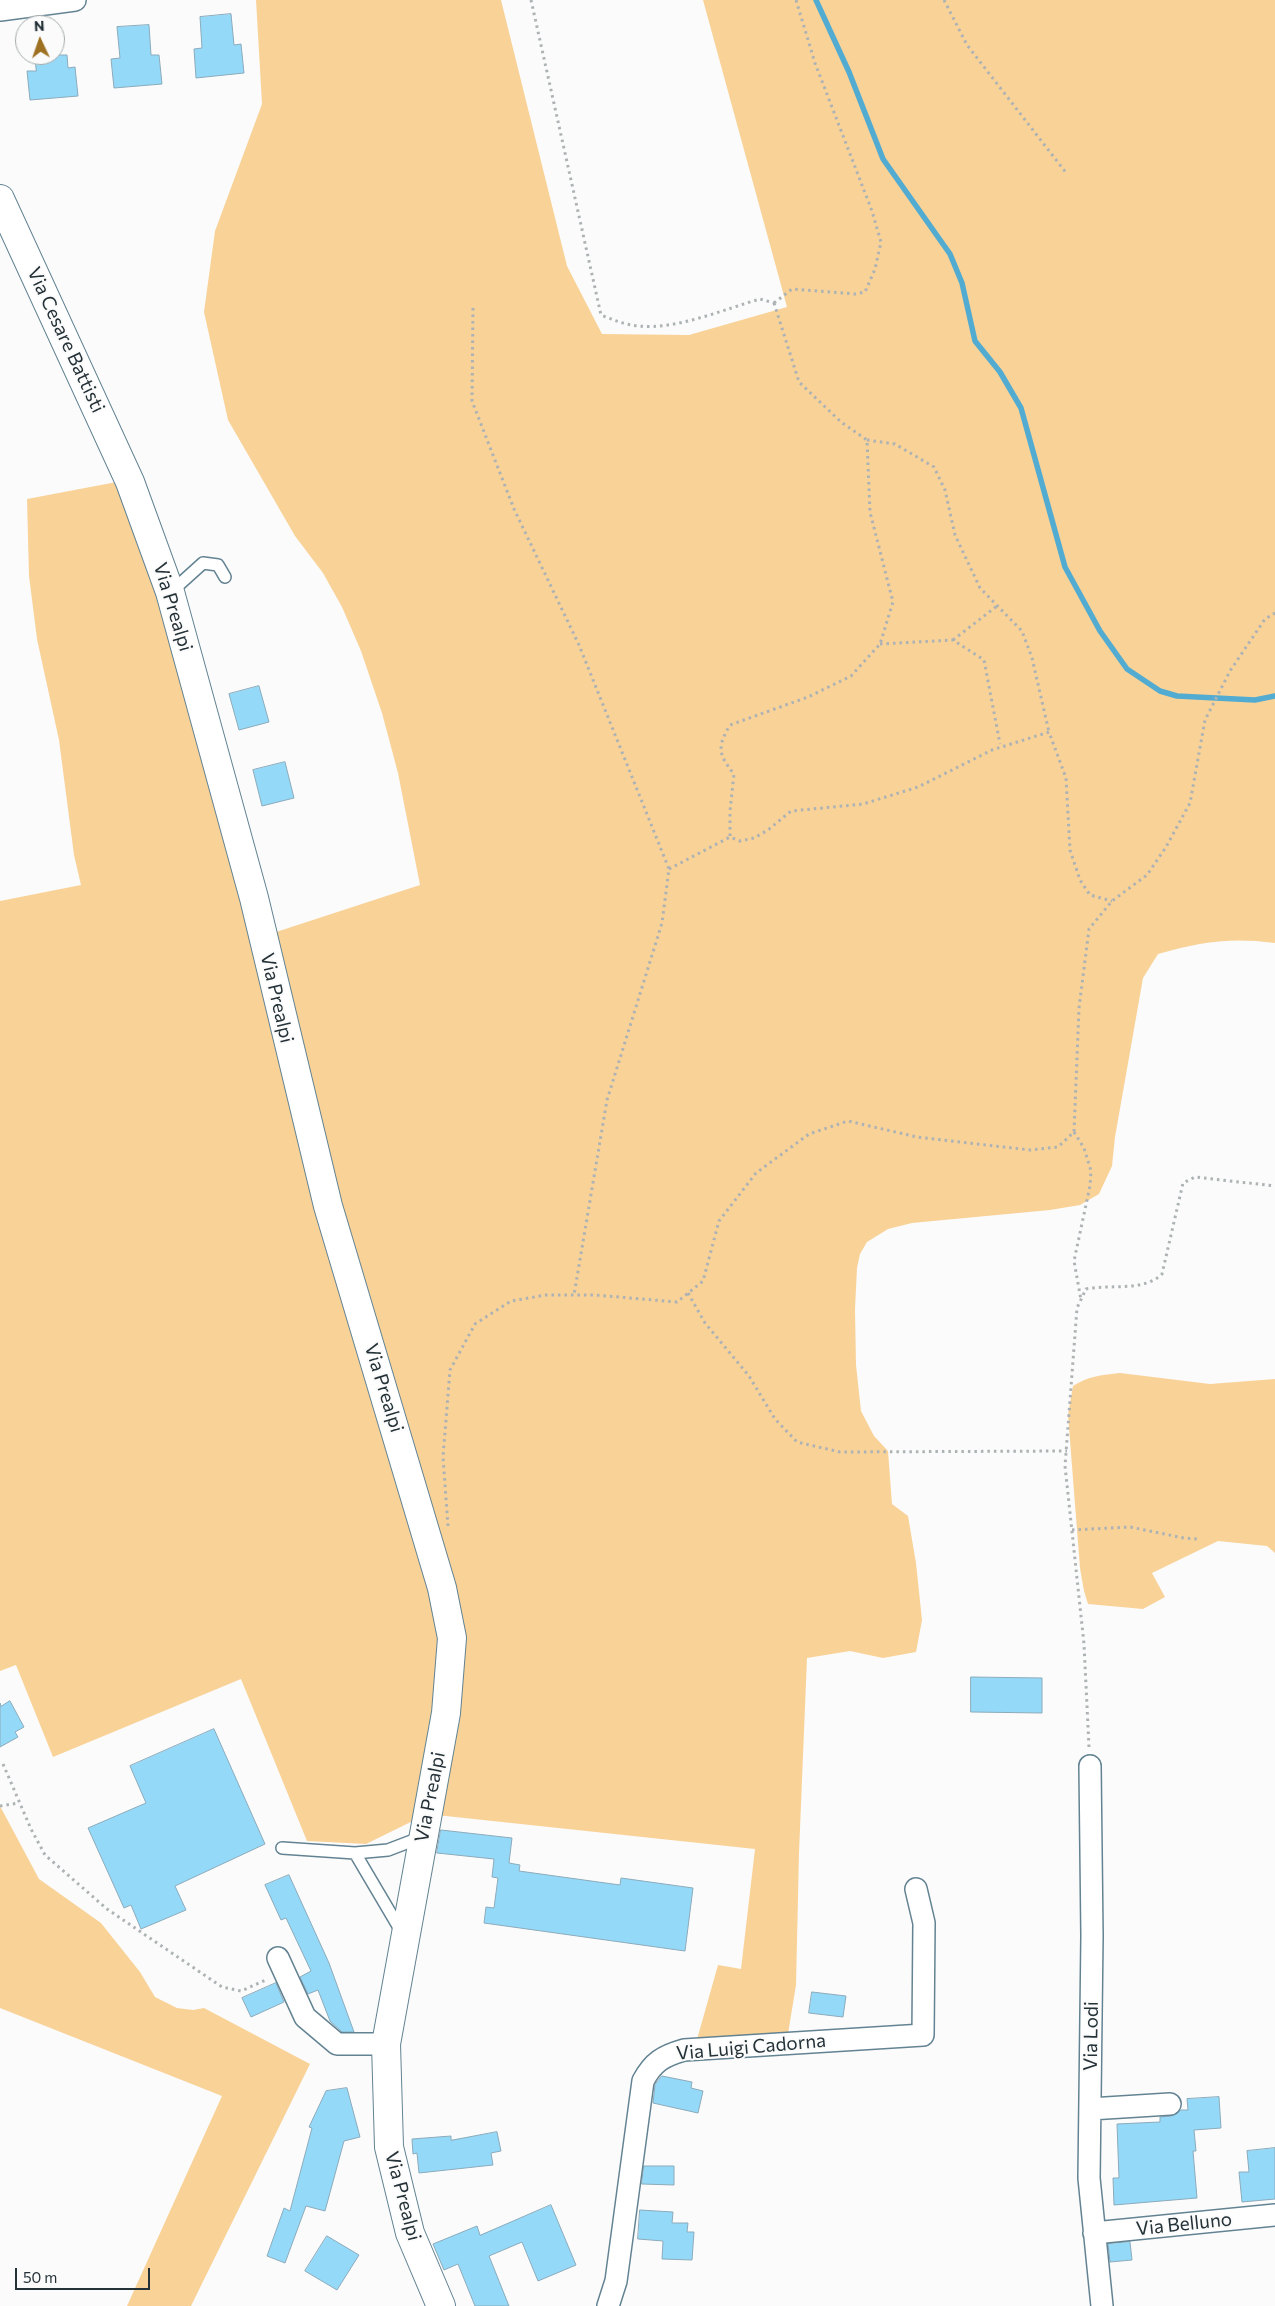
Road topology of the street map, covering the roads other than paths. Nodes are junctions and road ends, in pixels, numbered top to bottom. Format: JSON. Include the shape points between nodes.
{"nodes":[{"id":1,"x":75,"y":0,"type":"edge"},
{"id":2,"x":0,"y":10,"type":"edge"},
{"id":3,"x":0,"y":199,"type":"edge"},
{"id":4,"x":130,"y":482,"type":"joint"},
{"id":5,"x":225,"y":577,"type":"dead end"},
{"id":6,"x":170,"y":592,"type":"junction"},
{"id":7,"x":1090,"y":1766,"type":"road end"},
{"id":8,"x":422,"y":1837,"type":"junction"},
{"id":9,"x":282,"y":1848,"type":"dead end"},
{"id":10,"x":355,"y":1853,"type":"junction"},
{"id":11,"x":916,"y":1889,"type":"dead end"},
{"id":12,"x":404,"y":1937,"type":"junction"},
{"id":13,"x":281,"y":1965,"type":"road end"},
{"id":14,"x":386,"y":2044,"type":"junction"},
{"id":15,"x":1170,"y":2104,"type":"dead end"},
{"id":16,"x":1090,"y":2109,"type":"junction"},
{"id":17,"x":1275,"y":2215,"type":"edge"},
{"id":18,"x":1094,"y":2233,"type":"junction"},
{"id":19,"x":441,"y":2306,"type":"edge"},
{"id":20,"x":608,"y":2306,"type":"edge"},
{"id":21,"x":1102,"y":2306,"type":"edge"}],
"edges":[{"from":1,"to":2,"type":"street"},
{"from":3,"to":4,"type":"street","name":"Via Cesare Battisti"},
{"from":4,"to":6,"type":"street","name":"Via Prealpi"},
{"from":5,"to":6,"type":"lane","via":[[218,565],[203,563]]},
{"from":6,"to":8,"type":"street","name":"Via Prealpi","via":[[254,898],[328,1206],[431,1548],[449,1621],[452,1659],[446,1713]]},
{"from":7,"to":16,"type":"street","name":"Via Lodi"},
{"from":8,"to":10,"type":"lane","via":[[388,1850]]},
{"from":8,"to":12,"type":"street","name":"Via Prealpi"},
{"from":9,"to":10,"type":"lane"},
{"from":10,"to":12,"type":"lane"},
{"from":11,"to":20,"type":"street","name":"Via Luigi Cadorna","via":[[924,1923],[923,2035],[684,2050],[665,2055],[652,2064],[643,2081],[616,2281]]},
{"from":12,"to":14,"type":"street","name":"Via Prealpi"},
{"from":13,"to":14,"type":"street","via":[[305,2017],[337,2044]]},
{"from":14,"to":19,"type":"street","name":"Via Prealpi","via":[[389,2147],[410,2233]]},
{"from":15,"to":16,"type":"street"},
{"from":16,"to":18,"type":"street","name":"Via Lodi","via":[[1089,2178]]},
{"from":17,"to":18,"type":"street","name":"Via Belluno"},
{"from":18,"to":21,"type":"street","name":"Via Lodi"}]}
